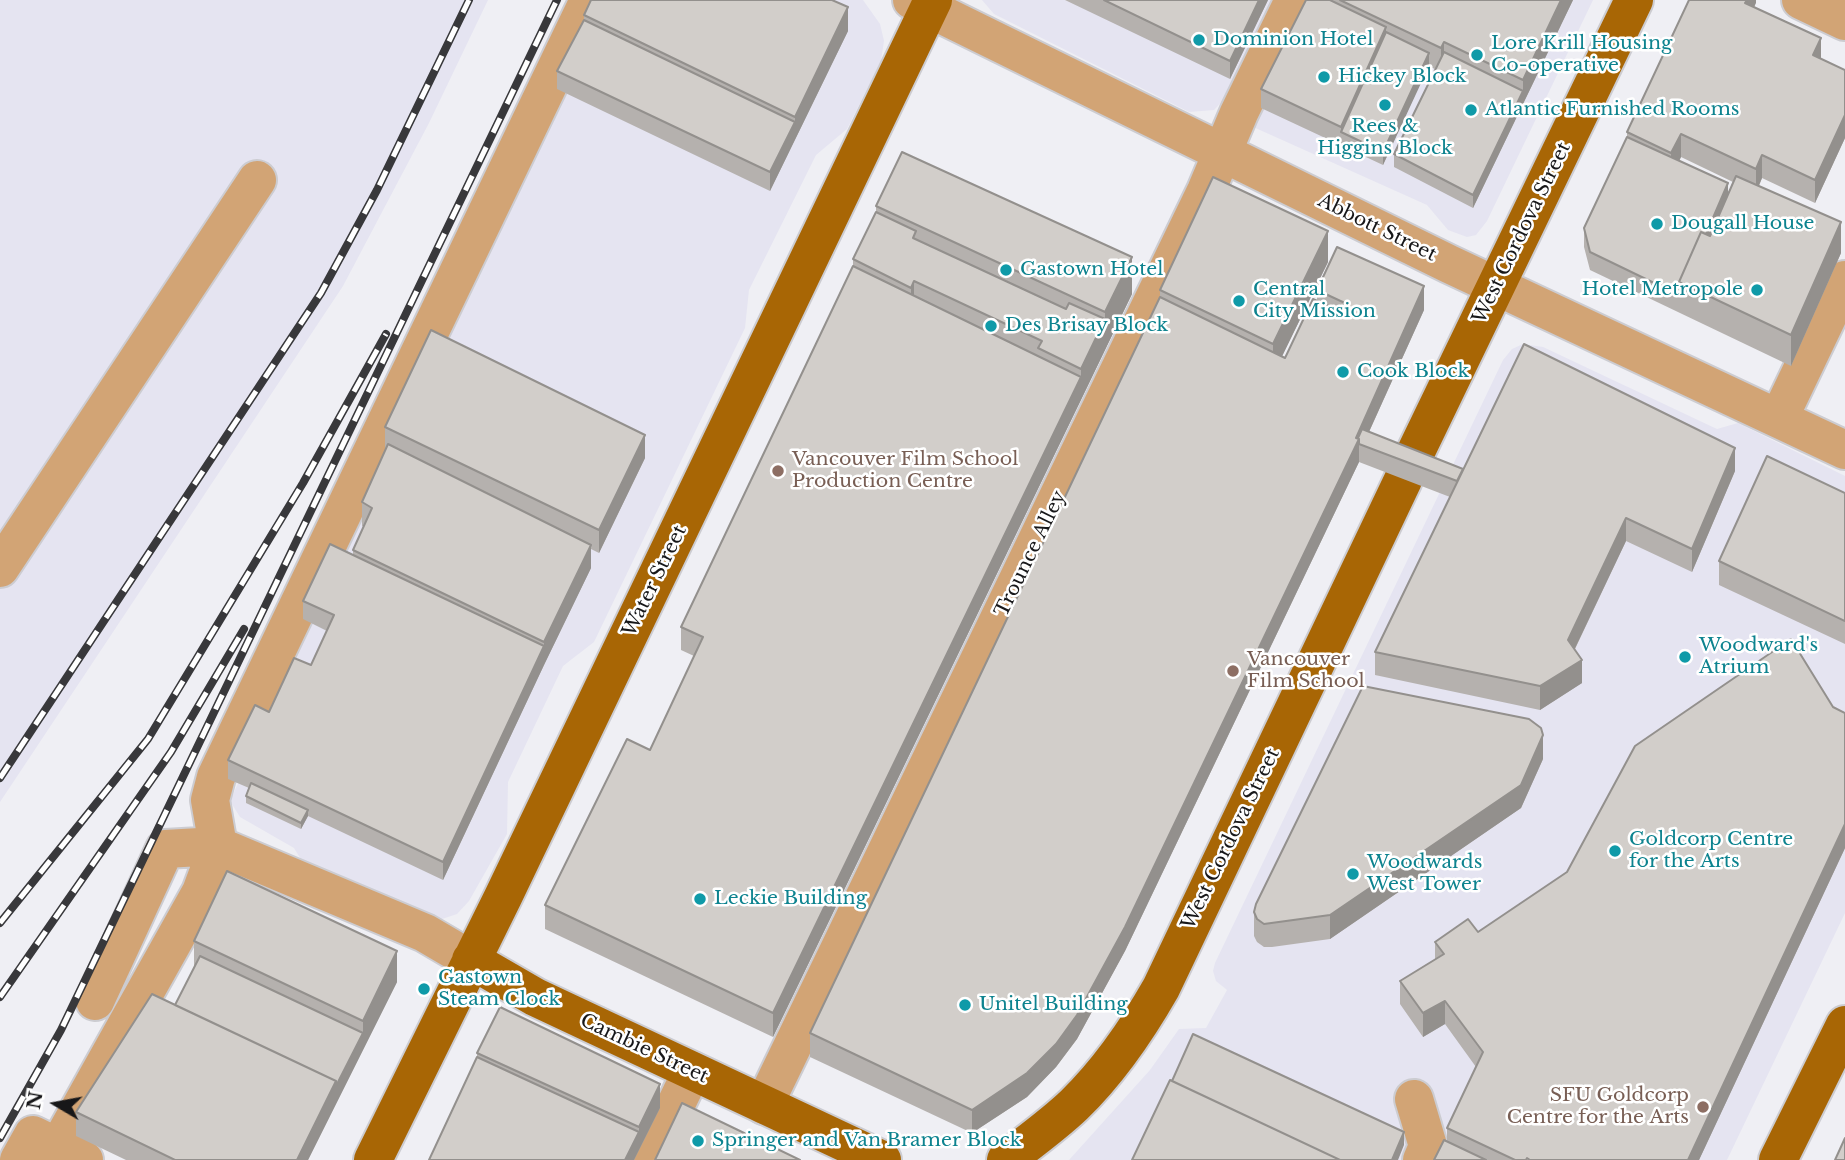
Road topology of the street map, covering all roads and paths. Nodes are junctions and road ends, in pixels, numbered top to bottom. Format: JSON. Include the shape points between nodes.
{"nodes":[{"id":1,"x":589,"y":0,"type":"edge"},
{"id":2,"x":1294,"y":0,"type":"edge"},
{"id":3,"x":1634,"y":0,"type":"edge"},
{"id":4,"x":1801,"y":0,"type":"edge"},
{"id":5,"x":925,"y":3,"type":"edge"},
{"id":6,"x":1845,"y":20,"type":"edge"},
{"id":7,"x":1222,"y":153,"type":"junction"},
{"id":8,"x":257,"y":180,"type":"dead end"},
{"id":9,"x":1845,"y":280,"type":"edge"},
{"id":10,"x":1497,"y":285,"type":"junction"},
{"id":11,"x":1779,"y":418,"type":"junction"},
{"id":12,"x":1845,"y":450,"type":"edge"},
{"id":13,"x":0,"y":568,"type":"edge"},
{"id":14,"x":218,"y":846,"type":"junction"},
{"id":15,"x":471,"y":960,"type":"junction"},
{"id":16,"x":95,"y":1001,"type":"dead end"},
{"id":17,"x":1845,"y":1025,"type":"edge"},
{"id":18,"x":692,"y":1071,"type":"junction"},
{"id":19,"x":1414,"y":1099,"type":"dead end"},
{"id":20,"x":764,"y":1105,"type":"junction"},
{"id":21,"x":64,"y":1156,"type":"edge"},
{"id":22,"x":19,"y":1160,"type":"edge"},
{"id":23,"x":373,"y":1160,"type":"edge"},
{"id":24,"x":649,"y":1160,"type":"edge"},
{"id":25,"x":882,"y":1160,"type":"edge"},
{"id":26,"x":1006,"y":1160,"type":"edge"},
{"id":27,"x":1422,"y":1160,"type":"edge"},
{"id":28,"x":1778,"y":1160,"type":"edge"}],
"edges":[{"from":1,"to":14,"type":"street","via":[[216,777],[210,800]]},
{"from":2,"to":7,"type":"street","name":"Trounce Alley"},
{"from":3,"to":10,"type":"main road","name":"West Cordova Street"},
{"from":4,"to":6,"type":"street"},
{"from":5,"to":7,"type":"street","name":"Abbott Street"},
{"from":5,"to":15,"type":"main road","name":"Water Street"},
{"from":7,"to":10,"type":"street","name":"Abbott Street"},
{"from":7,"to":20,"type":"street","name":"Trounce Alley"},
{"from":8,"to":13,"type":"street"},
{"from":9,"to":11,"type":"street"},
{"from":10,"to":11,"type":"street","name":"Abbott Street"},
{"from":10,"to":26,"type":"main road","name":"West Cordova Street","via":[[1156,998],[1131,1037],[1082,1096]]},
{"from":11,"to":12,"type":"street","name":"Abbott Street"},
{"from":14,"to":15,"type":"street","name":"Cambie Street","via":[[425,933]]},
{"from":14,"to":16,"type":"street","via":[[165,849]]},
{"from":14,"to":21,"type":"street","via":[[201,892]]},
{"from":15,"to":18,"type":"main road","name":"Cambie Street","via":[[515,988]]},
{"from":15,"to":23,"type":"main road","name":"Water Street"},
{"from":17,"to":28,"type":"main road"},
{"from":18,"to":20,"type":"main road","name":"Cambie Street"},
{"from":18,"to":24,"type":"street"},
{"from":19,"to":27,"type":"street","via":[[1429,1146]]},
{"from":20,"to":25,"type":"main road","name":"Cambie Street"},
{"from":21,"to":22,"type":"street","via":[[33,1135]]}]}
